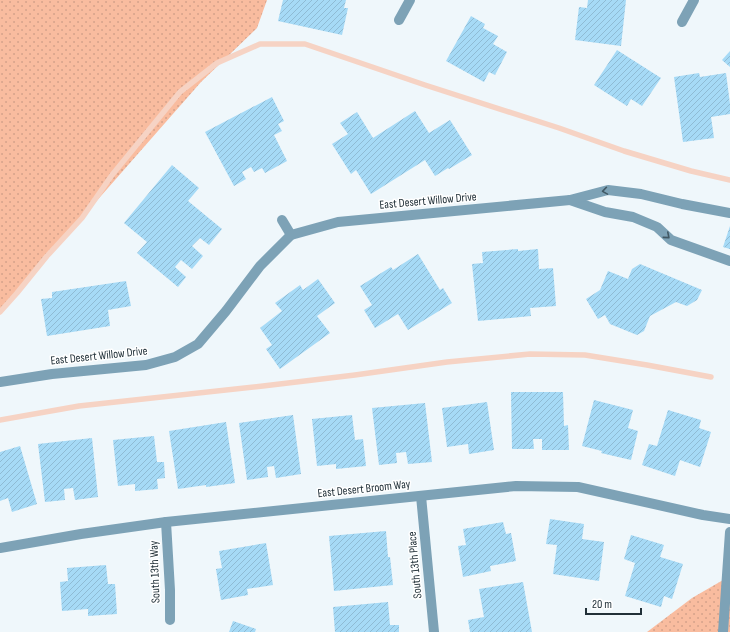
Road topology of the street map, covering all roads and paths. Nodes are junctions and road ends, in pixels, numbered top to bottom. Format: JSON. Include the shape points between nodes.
{"nodes":[{"id":1,"x":410,"y":0,"type":"edge"},
{"id":2,"x":694,"y":0,"type":"edge"},
{"id":3,"x":399,"y":20,"type":"dead end"},
{"id":4,"x":682,"y":22,"type":"dead end"},
{"id":5,"x":570,"y":200,"type":"junction"},
{"id":6,"x":730,"y":213,"type":"edge"},
{"id":7,"x":282,"y":220,"type":"dead end"},
{"id":8,"x":291,"y":235,"type":"junction"},
{"id":9,"x":730,"y":261,"type":"edge"},
{"id":10,"x":0,"y":382,"type":"edge"},
{"id":11,"x":421,"y":496,"type":"junction"},
{"id":12,"x":730,"y":519,"type":"edge"},
{"id":13,"x":166,"y":522,"type":"junction"},
{"id":14,"x":730,"y":532,"type":"edge"},
{"id":15,"x":0,"y":548,"type":"edge"},
{"id":16,"x":170,"y":620,"type":"dead end"},
{"id":17,"x":434,"y":632,"type":"edge"},
{"id":18,"x":724,"y":632,"type":"edge"}],
"edges":[{"from":1,"to":3,"type":"street"},
{"from":2,"to":4,"type":"street"},
{"from":6,"to":5,"type":"street","name":"East Desert Willow Drive","one_way":true,"via":[[641,194],[608,190]]},
{"from":5,"to":8,"type":"street","name":"East Desert Willow Drive","via":[[338,222]]},
{"from":5,"to":9,"type":"street","name":"East Desert Willow Drive","one_way":true,"via":[[605,212],[633,217],[657,227],[671,240]]},
{"from":7,"to":8,"type":"street"},
{"from":8,"to":10,"type":"street","name":"East Desert Willow Drive","via":[[260,266],[198,344],[175,357],[146,365]]},
{"from":11,"to":12,"type":"street","name":"East Desert Broom Way","via":[[516,486],[578,487]]},
{"from":11,"to":13,"type":"street","name":"East Desert Broom Way"},
{"from":11,"to":17,"type":"street","name":"South 13th Place"},
{"from":13,"to":15,"type":"street","name":"East Desert Broom Way"},
{"from":13,"to":16,"type":"street","name":"South 13th Way"},
{"from":14,"to":18,"type":"street"}]}
